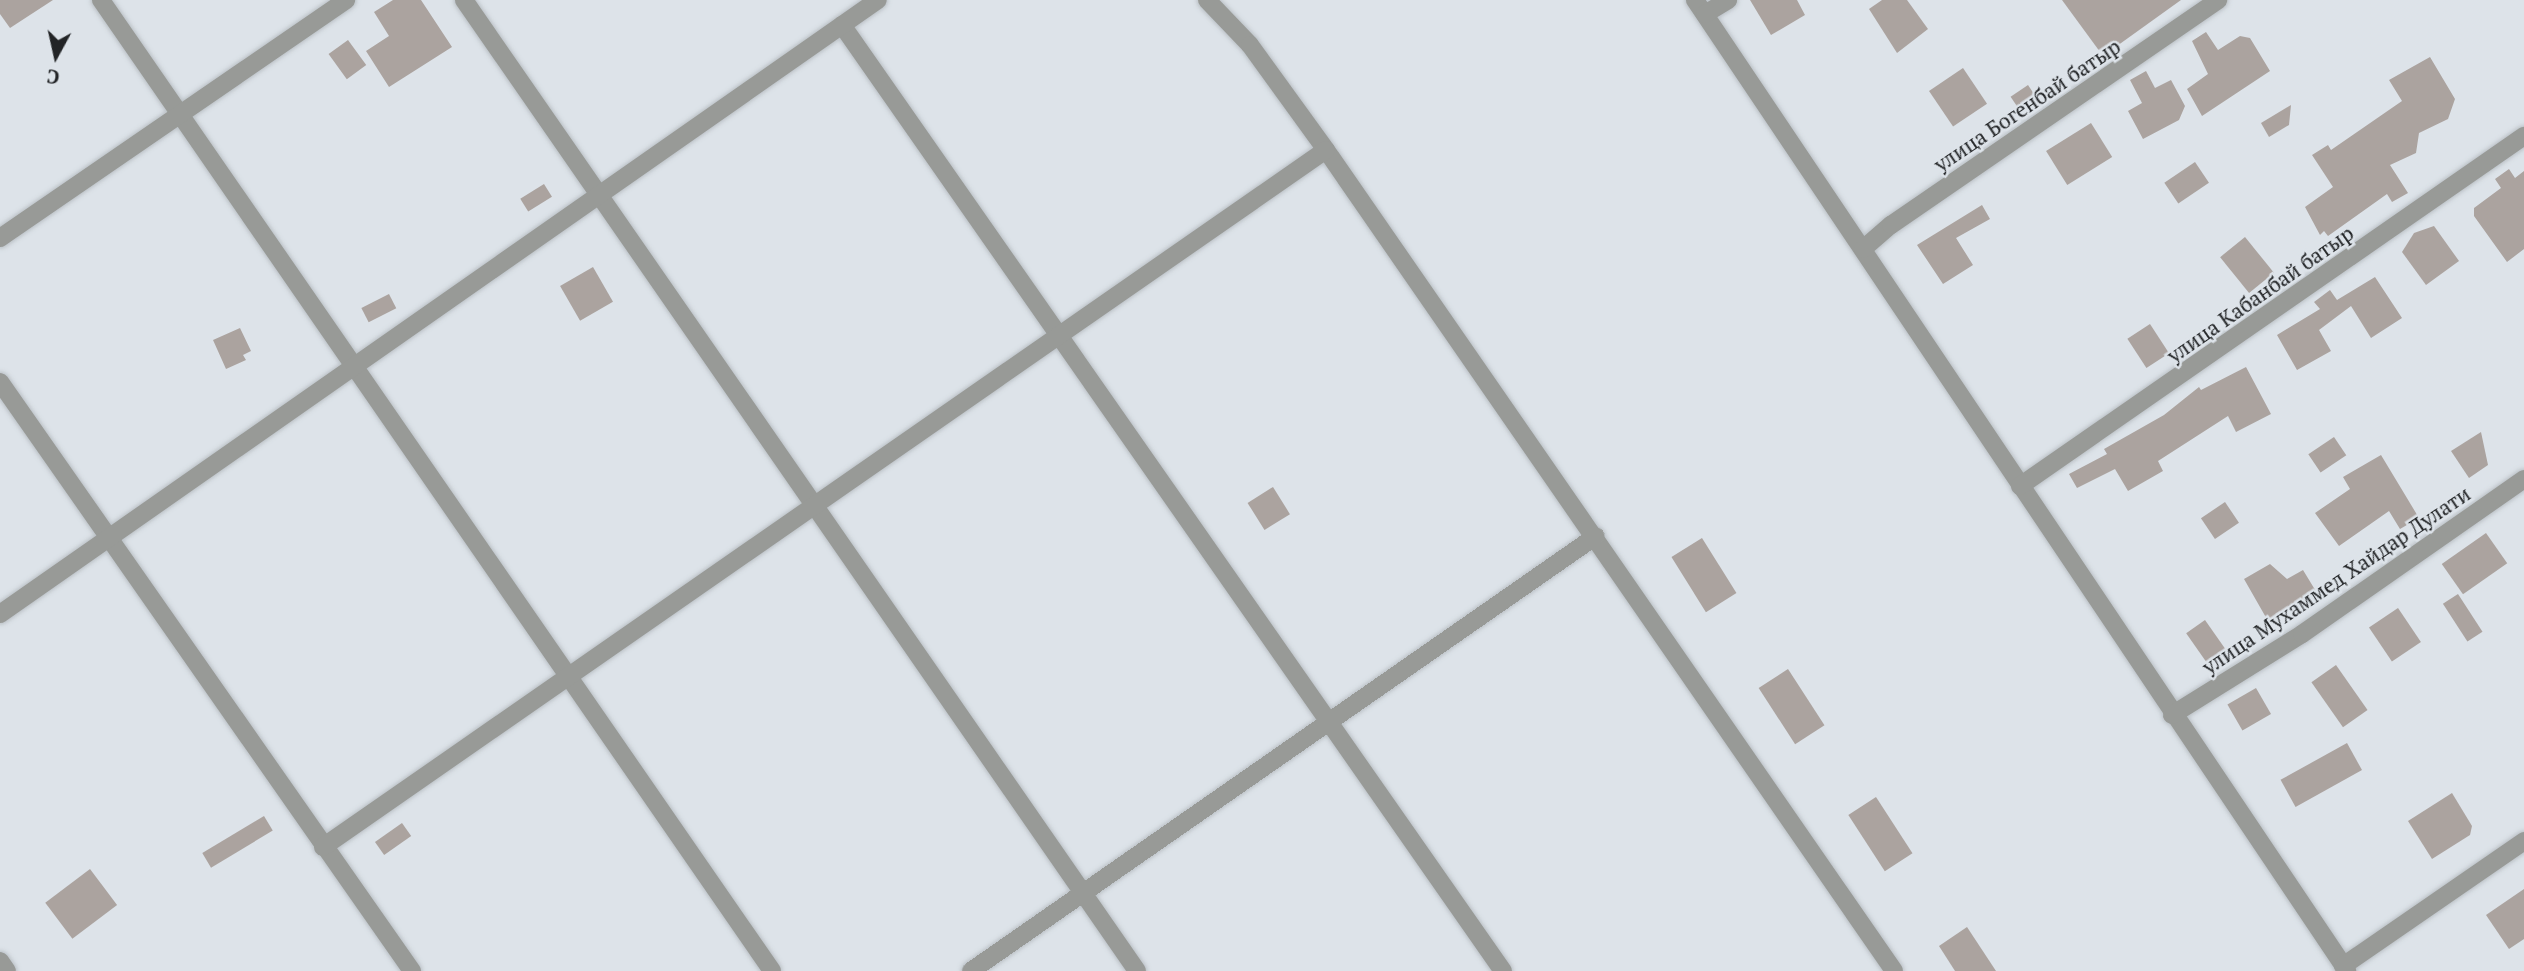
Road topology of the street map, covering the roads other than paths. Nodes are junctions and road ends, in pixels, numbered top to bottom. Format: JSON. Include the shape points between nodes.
{"nodes":[{"id":1,"x":101,"y":0,"type":"edge"},
{"id":2,"x":346,"y":0,"type":"edge"},
{"id":3,"x":464,"y":0,"type":"edge"},
{"id":4,"x":878,"y":0,"type":"edge"},
{"id":5,"x":1207,"y":0,"type":"edge"},
{"id":6,"x":1728,"y":0,"type":"edge"},
{"id":7,"x":2218,"y":0,"type":"edge"},
{"id":8,"x":1700,"y":7,"type":"edge"},
{"id":9,"x":842,"y":25,"type":"junction"},
{"id":10,"x":180,"y":114,"type":"junction"},
{"id":11,"x":2524,"y":136,"type":"edge"},
{"id":12,"x":1326,"y":150,"type":"junction"},
{"id":13,"x":597,"y":195,"type":"junction"},
{"id":14,"x":0,"y":238,"type":"edge"},
{"id":15,"x":1863,"y":249,"type":"junction"},
{"id":16,"x":1062,"y":336,"type":"junction"},
{"id":17,"x":353,"y":365,"type":"junction"},
{"id":18,"x":0,"y":382,"type":"edge"},
{"id":19,"x":2524,"y":479,"type":"edge"},
{"id":20,"x":2020,"y":486,"type":"junction"},
{"id":21,"x":813,"y":506,"type":"junction"},
{"id":22,"x":1596,"y":536,"type":"junction"},
{"id":23,"x":110,"y":538,"type":"junction"},
{"id":24,"x":0,"y":614,"type":"edge"},
{"id":25,"x":572,"y":676,"type":"junction"},
{"id":26,"x":2172,"y":715,"type":"junction"},
{"id":27,"x":1326,"y":723,"type":"junction"},
{"id":28,"x":2524,"y":841,"type":"edge"},
{"id":29,"x":323,"y":847,"type":"junction"},
{"id":30,"x":1084,"y":895,"type":"junction"},
{"id":31,"x":0,"y":961,"type":"edge"},
{"id":32,"x":2345,"y":968,"type":"edge"},
{"id":33,"x":7,"y":971,"type":"edge"},
{"id":34,"x":412,"y":971,"type":"edge"},
{"id":35,"x":772,"y":971,"type":"edge"},
{"id":36,"x":971,"y":971,"type":"edge"},
{"id":37,"x":1137,"y":971,"type":"edge"},
{"id":38,"x":1503,"y":971,"type":"edge"},
{"id":39,"x":1894,"y":971,"type":"edge"}],
"edges":[{"from":1,"to":10,"type":"street"},
{"from":2,"to":10,"type":"street"},
{"from":3,"to":13,"type":"street"},
{"from":4,"to":9,"type":"street"},
{"from":5,"to":12,"type":"street","via":[[1250,45]]},
{"from":6,"to":8,"type":"street"},
{"from":7,"to":15,"type":"street","name":"улица Богенбай батыр","via":[[1891,225]]},
{"from":8,"to":15,"type":"street"},
{"from":9,"to":13,"type":"street"},
{"from":9,"to":16,"type":"street"},
{"from":10,"to":14,"type":"street"},
{"from":10,"to":17,"type":"street"},
{"from":11,"to":20,"type":"street","name":"улица Кабанбай батыр"},
{"from":12,"to":16,"type":"street"},
{"from":12,"to":22,"type":"street"},
{"from":13,"to":17,"type":"street"},
{"from":13,"to":21,"type":"street"},
{"from":15,"to":20,"type":"street"},
{"from":16,"to":21,"type":"street"},
{"from":16,"to":27,"type":"street"},
{"from":17,"to":23,"type":"street"},
{"from":17,"to":25,"type":"street"},
{"from":18,"to":23,"type":"street"},
{"from":19,"to":26,"type":"street","name":"улица Мухаммед Хайдар Дулати","via":[[2302,634]]},
{"from":20,"to":26,"type":"street"},
{"from":21,"to":25,"type":"street"},
{"from":21,"to":30,"type":"street"},
{"from":22,"to":27,"type":"street"},
{"from":22,"to":39,"type":"street"},
{"from":23,"to":24,"type":"street"},
{"from":23,"to":29,"type":"street"},
{"from":25,"to":29,"type":"street"},
{"from":25,"to":35,"type":"street"},
{"from":26,"to":32,"type":"street"},
{"from":27,"to":30,"type":"street"},
{"from":27,"to":38,"type":"street"},
{"from":28,"to":32,"type":"street"},
{"from":29,"to":34,"type":"street"},
{"from":30,"to":36,"type":"street"},
{"from":30,"to":37,"type":"street"},
{"from":31,"to":33,"type":"street"}]}
